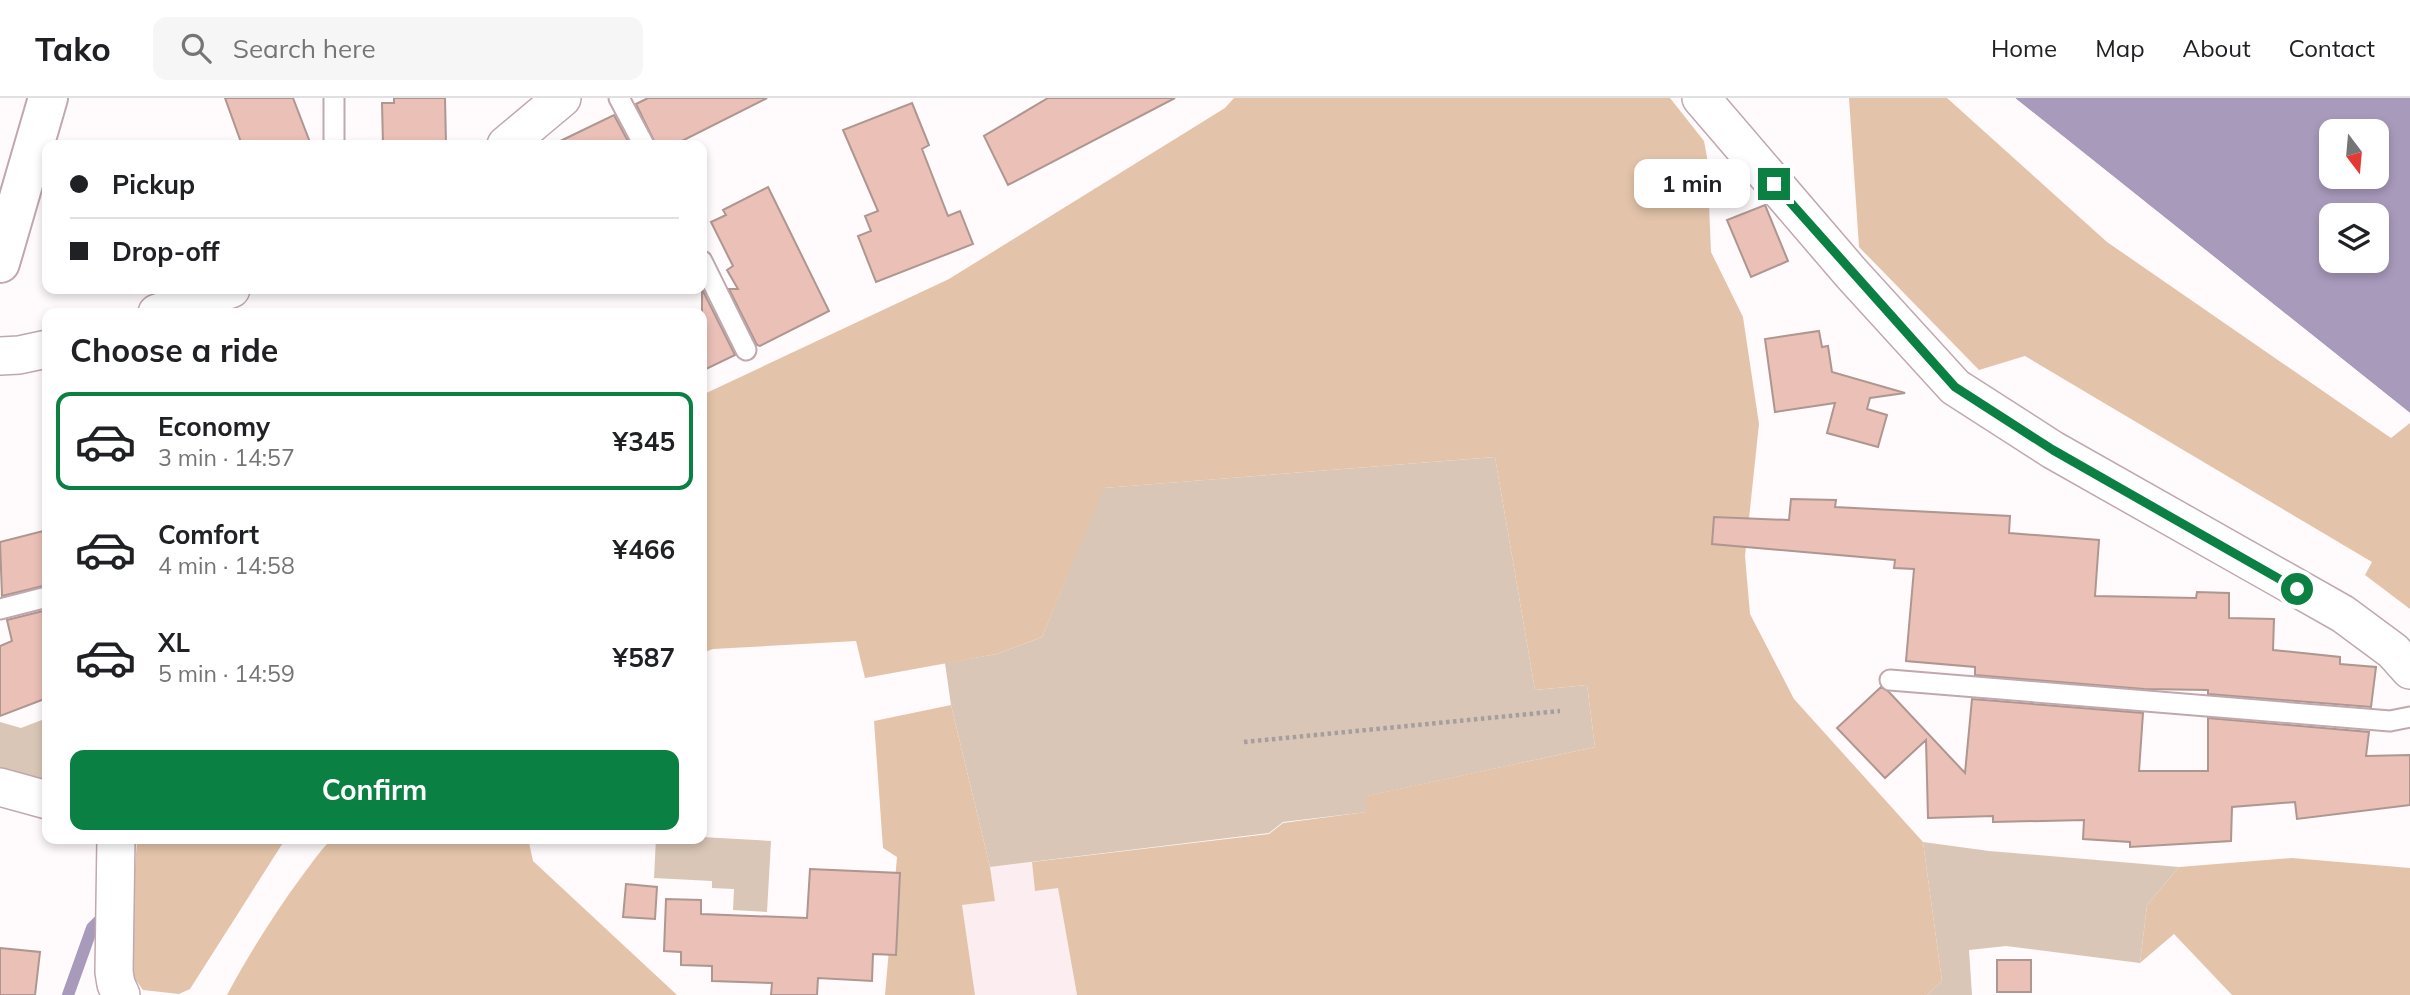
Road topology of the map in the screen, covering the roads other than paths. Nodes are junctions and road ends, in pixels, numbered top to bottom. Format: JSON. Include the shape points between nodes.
{"nodes":[{"id":1,"x":48,"y":98,"type":"edge"},
{"id":2,"x":334,"y":98,"type":"edge"},
{"id":3,"x":562,"y":98,"type":"edge"},
{"id":4,"x":619,"y":98,"type":"edge"},
{"id":5,"x":1701,"y":98,"type":"edge"},
{"id":6,"x":334,"y":140,"type":"edge"},
{"id":7,"x":512,"y":140,"type":"edge"},
{"id":8,"x":640,"y":140,"type":"edge"},
{"id":9,"x":0,"y":263,"type":"edge"},
{"id":10,"x":707,"y":271,"type":"edge"},
{"id":11,"x":216,"y":294,"type":"edge"},
{"id":12,"x":172,"y":308,"type":"edge"},
{"id":13,"x":42,"y":350,"type":"edge"},
{"id":14,"x":746,"y":350,"type":"dead end"},
{"id":15,"x":0,"y":356,"type":"edge"},
{"id":16,"x":42,"y":598,"type":"edge"},
{"id":17,"x":0,"y":609,"type":"edge"},
{"id":18,"x":2410,"y":670,"type":"edge"},
{"id":19,"x":1891,"y":680,"type":"dead end"},
{"id":20,"x":2410,"y":717,"type":"edge"},
{"id":21,"x":0,"y":788,"type":"edge"},
{"id":22,"x":42,"y":799,"type":"edge"},
{"id":23,"x":116,"y":844,"type":"edge"},
{"id":24,"x":121,"y":995,"type":"edge"}],
"edges":[{"from":1,"to":9,"type":"street"},
{"from":2,"to":6,"type":"lane"},
{"from":3,"to":7,"type":"street"},
{"from":4,"to":8,"type":"lane"},
{"from":5,"to":18,"type":"street","via":[[1955,387],[2053,450],[2343,614],[2393,651]]},
{"from":10,"to":14,"type":"lane"},
{"from":11,"to":12,"type":"street"},
{"from":13,"to":15,"type":"street"},
{"from":16,"to":17,"type":"lane"},
{"from":19,"to":20,"type":"lane","via":[[2390,721]]},
{"from":21,"to":22,"type":"street"},
{"from":23,"to":24,"type":"street","via":[[114,972]]}]}
